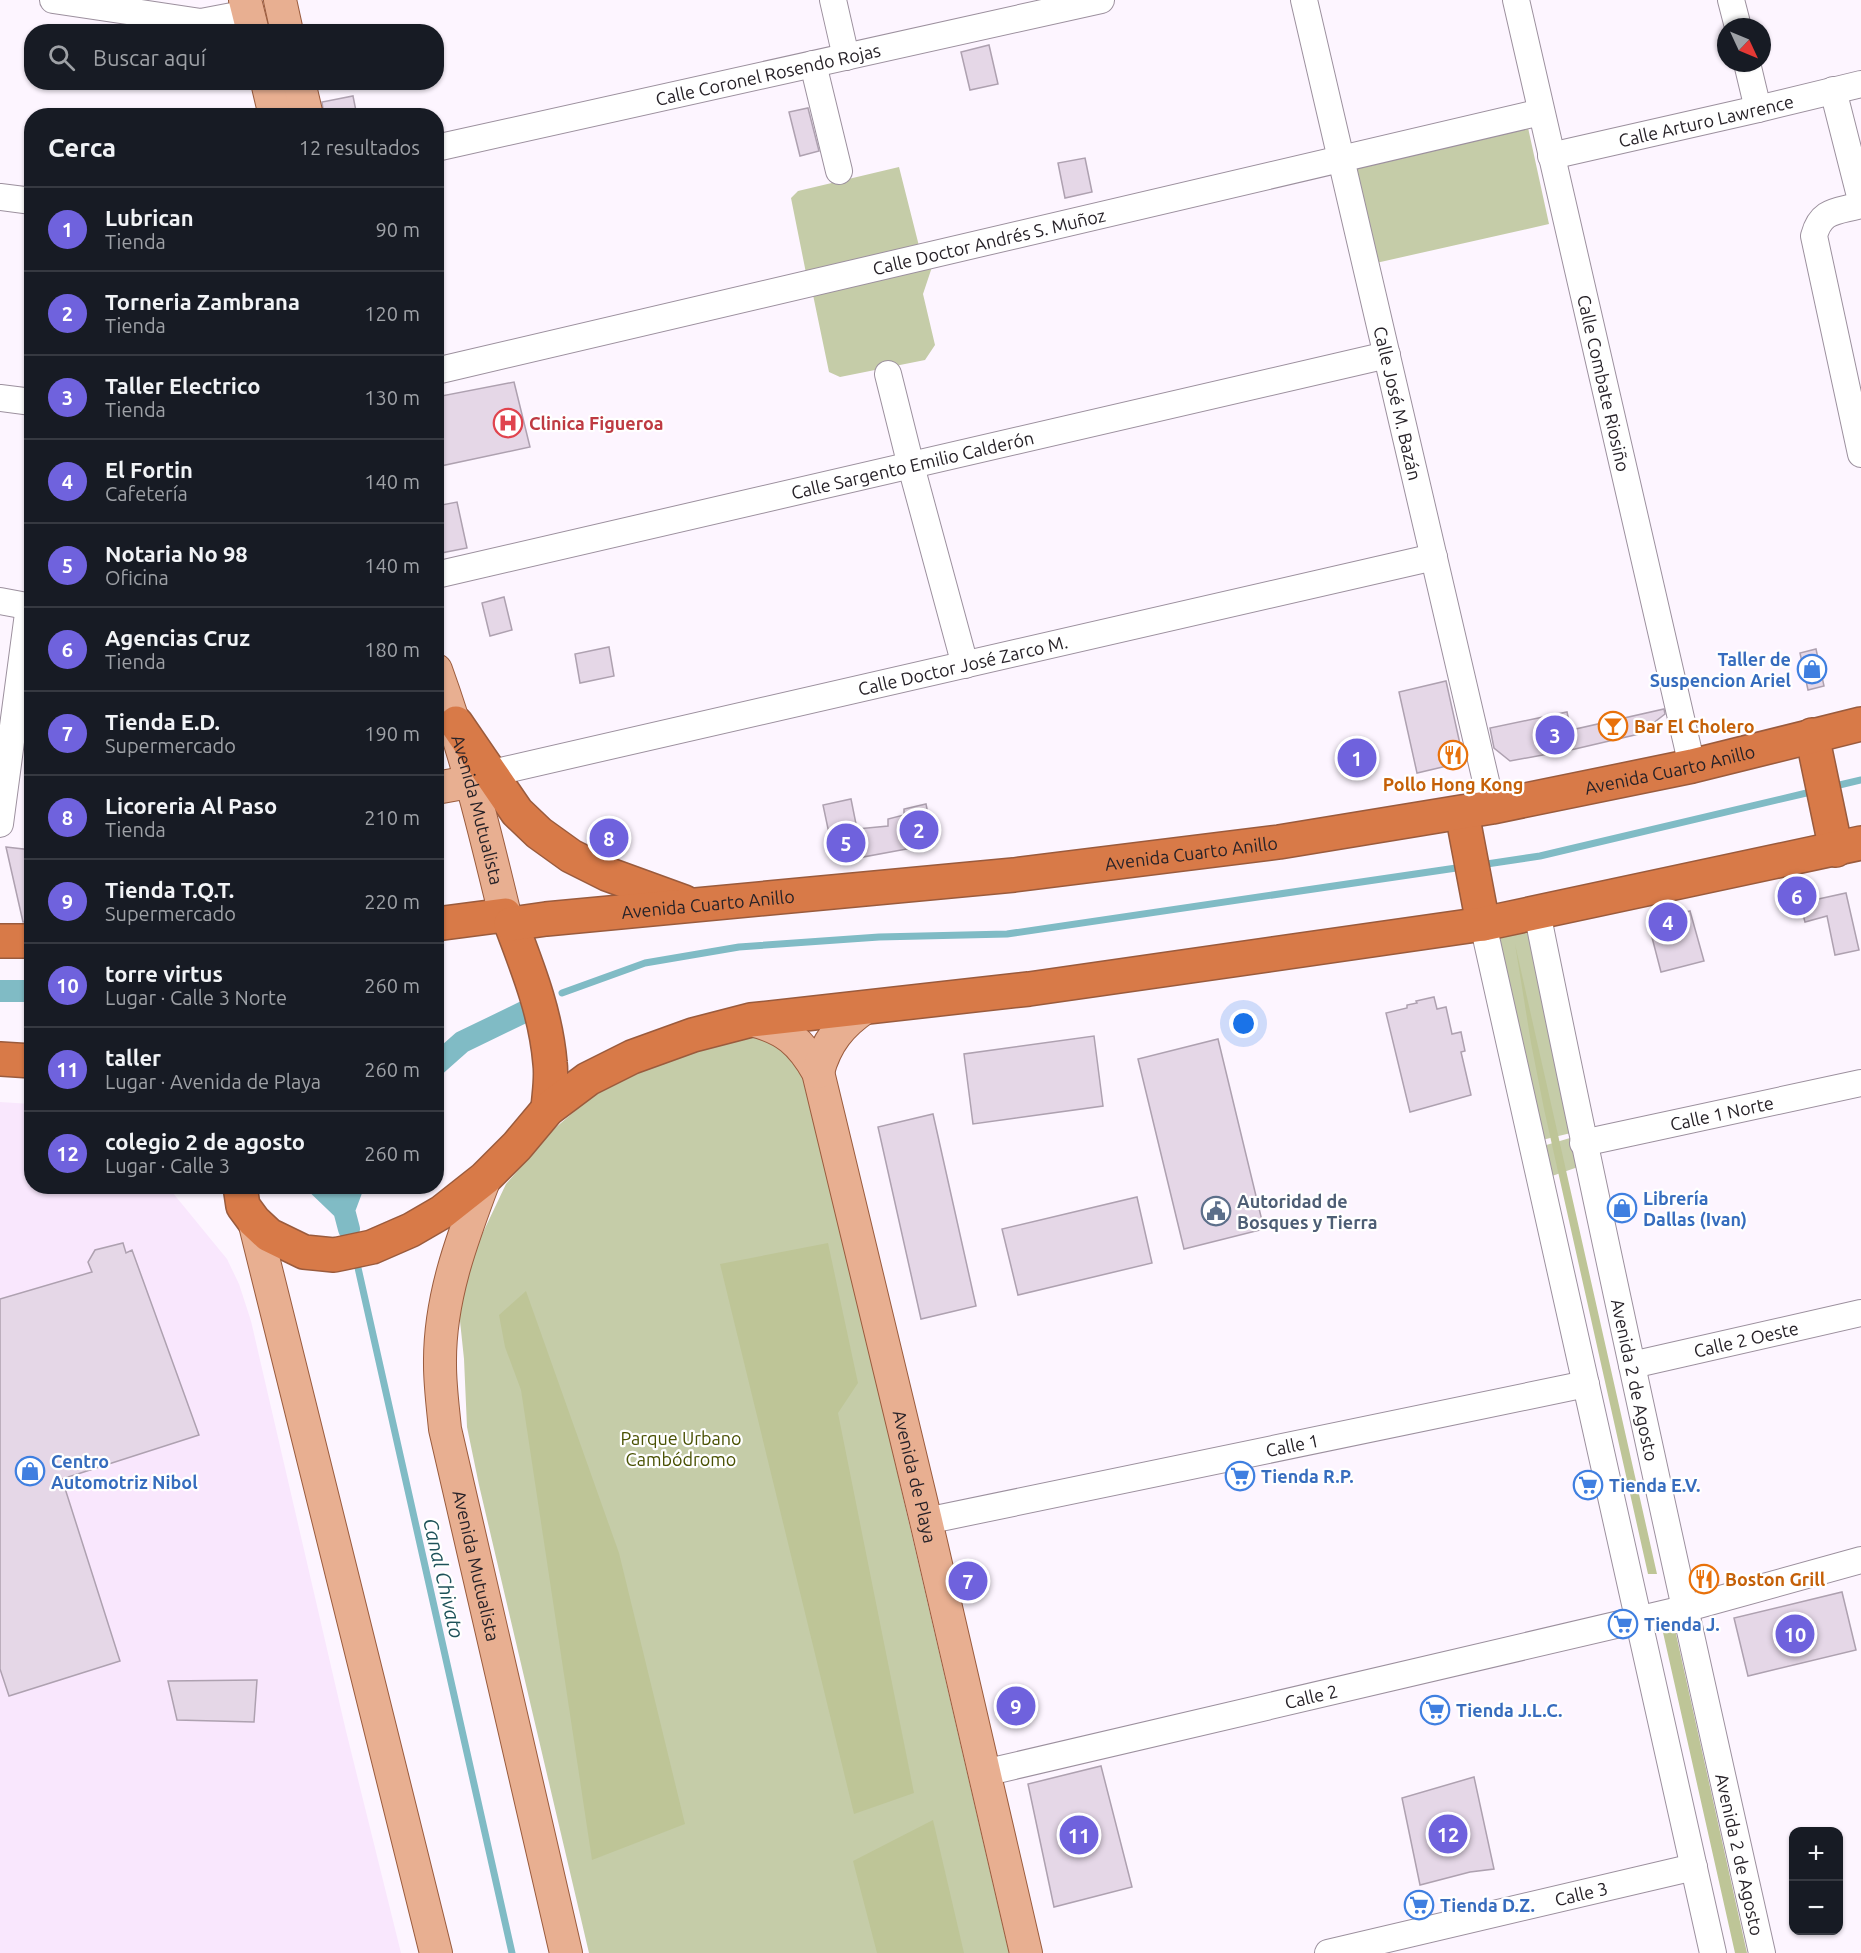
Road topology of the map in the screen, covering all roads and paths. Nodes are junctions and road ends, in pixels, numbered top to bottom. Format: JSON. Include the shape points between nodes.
{"nodes":[{"id":1,"x":53,"y":0,"type":"edge"},
{"id":2,"x":280,"y":0,"type":"edge"},
{"id":3,"x":833,"y":0,"type":"edge"},
{"id":4,"x":1101,"y":0,"type":"edge"},
{"id":5,"x":1304,"y":0,"type":"edge"},
{"id":6,"x":1516,"y":0,"type":"edge"},
{"id":7,"x":1731,"y":0,"type":"edge"},
{"id":8,"x":249,"y":15,"type":"edge"},
{"id":9,"x":1736,"y":18,"type":"edge"},
{"id":10,"x":285,"y":24,"type":"edge"},
{"id":11,"x":846,"y":57,"type":"junction"},
{"id":12,"x":813,"y":64,"type":"junction"},
{"id":13,"x":1749,"y":72,"type":"edge"},
{"id":14,"x":1861,"y":84,"type":"edge"},
{"id":15,"x":269,"y":90,"type":"edge"},
{"id":16,"x":301,"y":90,"type":"edge"},
{"id":17,"x":1833,"y":90,"type":"junction"},
{"id":18,"x":273,"y":108,"type":"edge"},
{"id":19,"x":305,"y":108,"type":"edge"},
{"id":20,"x":1758,"y":109,"type":"junction"},
{"id":21,"x":1541,"y":112,"type":"junction"},
{"id":22,"x":444,"y":146,"type":"edge"},
{"id":23,"x":1551,"y":156,"type":"junction"},
{"id":24,"x":1341,"y":158,"type":"junction"},
{"id":25,"x":838,"y":171,"type":"dead end"},
{"id":26,"x":0,"y":197,"type":"edge"},
{"id":27,"x":24,"y":200,"type":"edge"},
{"id":28,"x":1861,"y":200,"type":"edge"},
{"id":29,"x":1861,"y":205,"type":"edge"},
{"id":30,"x":1387,"y":356,"type":"junction"},
{"id":31,"x":444,"y":369,"type":"edge"},
{"id":32,"x":888,"y":375,"type":"dead end"},
{"id":33,"x":0,"y":398,"type":"edge"},
{"id":34,"x":24,"y":401,"type":"edge"},
{"id":35,"x":1861,"y":454,"type":"edge"},
{"id":36,"x":911,"y":465,"type":"junction"},
{"id":37,"x":1434,"y":557,"type":"junction"},
{"id":38,"x":444,"y":573,"type":"edge"},
{"id":39,"x":0,"y":601,"type":"edge"},
{"id":40,"x":24,"y":605,"type":"edge"},
{"id":41,"x":24,"y":650,"type":"edge"},
{"id":42,"x":965,"y":665,"type":"junction"},
{"id":43,"x":444,"y":691,"type":"edge"},
{"id":44,"x":456,"y":723,"type":"joint"},
{"id":45,"x":1861,"y":724,"type":"edge"},
{"id":46,"x":1814,"y":745,"type":"junction"},
{"id":47,"x":1692,"y":766,"type":"junction"},
{"id":48,"x":481,"y":774,"type":"junction"},
{"id":49,"x":444,"y":787,"type":"edge"},
{"id":50,"x":1473,"y":817,"type":"junction"},
{"id":51,"x":0,"y":824,"type":"edge"},
{"id":52,"x":1843,"y":841,"type":"edge"},
{"id":53,"x":694,"y":906,"type":"junction"},
{"id":54,"x":1481,"y":911,"type":"junction"},
{"id":55,"x":1537,"y":912,"type":"junction"},
{"id":56,"x":508,"y":920,"type":"junction"},
{"id":57,"x":444,"y":924,"type":"edge"},
{"id":58,"x":0,"y":941,"type":"edge"},
{"id":59,"x":24,"y":941,"type":"edge"},
{"id":60,"x":866,"y":1007,"type":"junction"},
{"id":61,"x":751,"y":1020,"type":"junction"},
{"id":62,"x":0,"y":1059,"type":"edge"},
{"id":63,"x":24,"y":1060,"type":"edge"},
{"id":64,"x":818,"y":1072,"type":"junction"},
{"id":65,"x":1861,"y":1083,"type":"edge"},
{"id":66,"x":548,"y":1109,"type":"junction"},
{"id":67,"x":1583,"y":1143,"type":"junction"},
{"id":68,"x":484,"y":1178,"type":"junction"},
{"id":69,"x":240,"y":1200,"type":"edge"},
{"id":70,"x":1861,"y":1313,"type":"edge"},
{"id":71,"x":1632,"y":1365,"type":"junction"},
{"id":72,"x":1586,"y":1384,"type":"junction"},
{"id":73,"x":926,"y":1521,"type":"junction"},
{"id":74,"x":1861,"y":1560,"type":"edge"},
{"id":75,"x":1684,"y":1609,"type":"junction"},
{"id":76,"x":1639,"y":1618,"type":"junction"},
{"id":77,"x":984,"y":1773,"type":"junction"},
{"id":78,"x":1694,"y":1867,"type":"junction"},
{"id":79,"x":436,"y":1953,"type":"edge"},
{"id":80,"x":566,"y":1953,"type":"edge"},
{"id":81,"x":1026,"y":1953,"type":"edge"},
{"id":82,"x":1328,"y":1953,"type":"edge"},
{"id":83,"x":1713,"y":1953,"type":"edge"},
{"id":84,"x":1762,"y":1953,"type":"edge"}],
"edges":[{"from":1,"to":8,"type":"street","via":[[201,22]]},
{"from":2,"to":10,"type":"main road"},
{"from":3,"to":11,"type":"street"},
{"from":4,"to":11,"type":"street","name":"Calle Coronel Rosendo Rojas"},
{"from":5,"to":24,"type":"street","name":"Calle José M. Bazán"},
{"from":6,"to":21,"type":"street","name":"Calle Combate Riosiño"},
{"from":7,"to":9,"type":"street"},
{"from":11,"to":12,"type":"street","name":"Calle Coronel Rosendo Rojas"},
{"from":12,"to":22,"type":"street","name":"Calle Coronel Rosendo Rojas"},
{"from":12,"to":25,"type":"street"},
{"from":13,"to":20,"type":"street"},
{"from":14,"to":17,"type":"street","name":"Calle Arturo Lawrence"},
{"from":15,"to":18,"type":"main road"},
{"from":16,"to":19,"type":"main road"},
{"from":17,"to":20,"type":"street","name":"Calle Arturo Lawrence"},
{"from":17,"to":28,"type":"street"},
{"from":20,"to":23,"type":"street","name":"Calle Arturo Lawrence"},
{"from":21,"to":23,"type":"street","name":"Calle Combate Riosiño"},
{"from":21,"to":24,"type":"street","name":"Calle Doctor Andrés S. Muñoz"},
{"from":23,"to":47,"type":"street","name":"Calle Combate Riosiño"},
{"from":24,"to":30,"type":"street","name":"Calle José M. Bazán"},
{"from":24,"to":31,"type":"street","name":"Calle Doctor Andrés S. Muñoz"},
{"from":26,"to":27,"type":"street"},
{"from":29,"to":35,"type":"street","via":[[1824,215],[1814,236]]},
{"from":30,"to":36,"type":"street","name":"Calle Sargento Emilio Calderón"},
{"from":30,"to":37,"type":"street","name":"Calle José M. Bazán"},
{"from":32,"to":36,"type":"street"},
{"from":33,"to":34,"type":"street"},
{"from":36,"to":38,"type":"street","name":"Calle Sargento Emilio Calderón"},
{"from":36,"to":42,"type":"street"},
{"from":37,"to":42,"type":"street","name":"Calle Doctor José Zarco M."},
{"from":37,"to":50,"type":"street","name":"Calle José M. Bazán"},
{"from":39,"to":40,"type":"street"},
{"from":41,"to":51,"type":"street"},
{"from":42,"to":48,"type":"street","name":"Calle Doctor José Zarco M."},
{"from":43,"to":44,"type":"main road","name":"Avenida Mutualista"},
{"from":44,"to":48,"type":"highway"},
{"from":45,"to":46,"type":"highway","name":"Avenida Cuarto Anillo"},
{"from":46,"to":47,"type":"highway","name":"Avenida Cuarto Anillo"},
{"from":46,"to":52,"type":"highway"},
{"from":47,"to":50,"type":"highway","name":"Avenida Cuarto Anillo"},
{"from":48,"to":49,"type":"main road"},
{"from":48,"to":53,"type":"highway","via":[[539,833],[571,856],[607,874]]},
{"from":48,"to":56,"type":"main road","name":"Avenida Mutualista"},
{"from":50,"to":53,"type":"highway","name":"Avenida Cuarto Anillo","via":[[1014,876]]},
{"from":50,"to":54,"type":"highway"},
{"from":52,"to":55,"type":"highway"},
{"from":53,"to":56,"type":"highway","name":"Avenida Cuarto Anillo"},
{"from":54,"to":55,"type":"highway"},
{"from":54,"to":60,"type":"highway","via":[[1029,989]]},
{"from":54,"to":72,"type":"street"},
{"from":55,"to":67,"type":"street","name":"Avenida 2 de Agosto"},
{"from":56,"to":57,"type":"highway","name":"Avenida Cuarto Anillo"},
{"from":56,"to":66,"type":"highway","via":[[545,1025],[551,1065]]},
{"from":58,"to":59,"type":"highway"},
{"from":60,"to":61,"type":"highway"},
{"from":60,"to":64,"type":"main road","via":[[835,1034]]},
{"from":61,"to":64,"type":"main road","name":"Avenida de Playa","via":[[791,1037]]},
{"from":61,"to":66,"type":"highway","via":[[632,1057],[588,1079]]},
{"from":62,"to":63,"type":"highway"},
{"from":64,"to":73,"type":"main road","name":"Avenida de Playa"},
{"from":65,"to":67,"type":"street","name":"Calle 1 Norte"},
{"from":66,"to":68,"type":"highway"},
{"from":67,"to":71,"type":"street","name":"Avenida 2 de Agosto"},
{"from":68,"to":69,"type":"highway","via":[[442,1212],[411,1230],[372,1247],[334,1255],[304,1252],[269,1235]]},
{"from":68,"to":80,"type":"main road","name":"Avenida Mutualista","via":[[458,1250],[445,1302],[440,1365],[446,1429]]},
{"from":69,"to":79,"type":"main road"},
{"from":70,"to":71,"type":"street","name":"Calle 2 Oeste"},
{"from":71,"to":75,"type":"street","name":"Avenida 2 de Agosto"},
{"from":72,"to":73,"type":"street","name":"Calle 1"},
{"from":72,"to":76,"type":"street"},
{"from":73,"to":77,"type":"main road","name":"Avenida de Playa"},
{"from":74,"to":75,"type":"street","name":"Calle 2"},
{"from":75,"to":76,"type":"street","name":"Calle 2"},
{"from":75,"to":84,"type":"street","name":"Avenida 2 de Agosto"},
{"from":76,"to":77,"type":"street","name":"Calle 2"},
{"from":76,"to":78,"type":"street"},
{"from":77,"to":81,"type":"main road","name":"Avenida de Playa"},
{"from":78,"to":82,"type":"street","name":"Calle 3"},
{"from":78,"to":83,"type":"street"}]}
